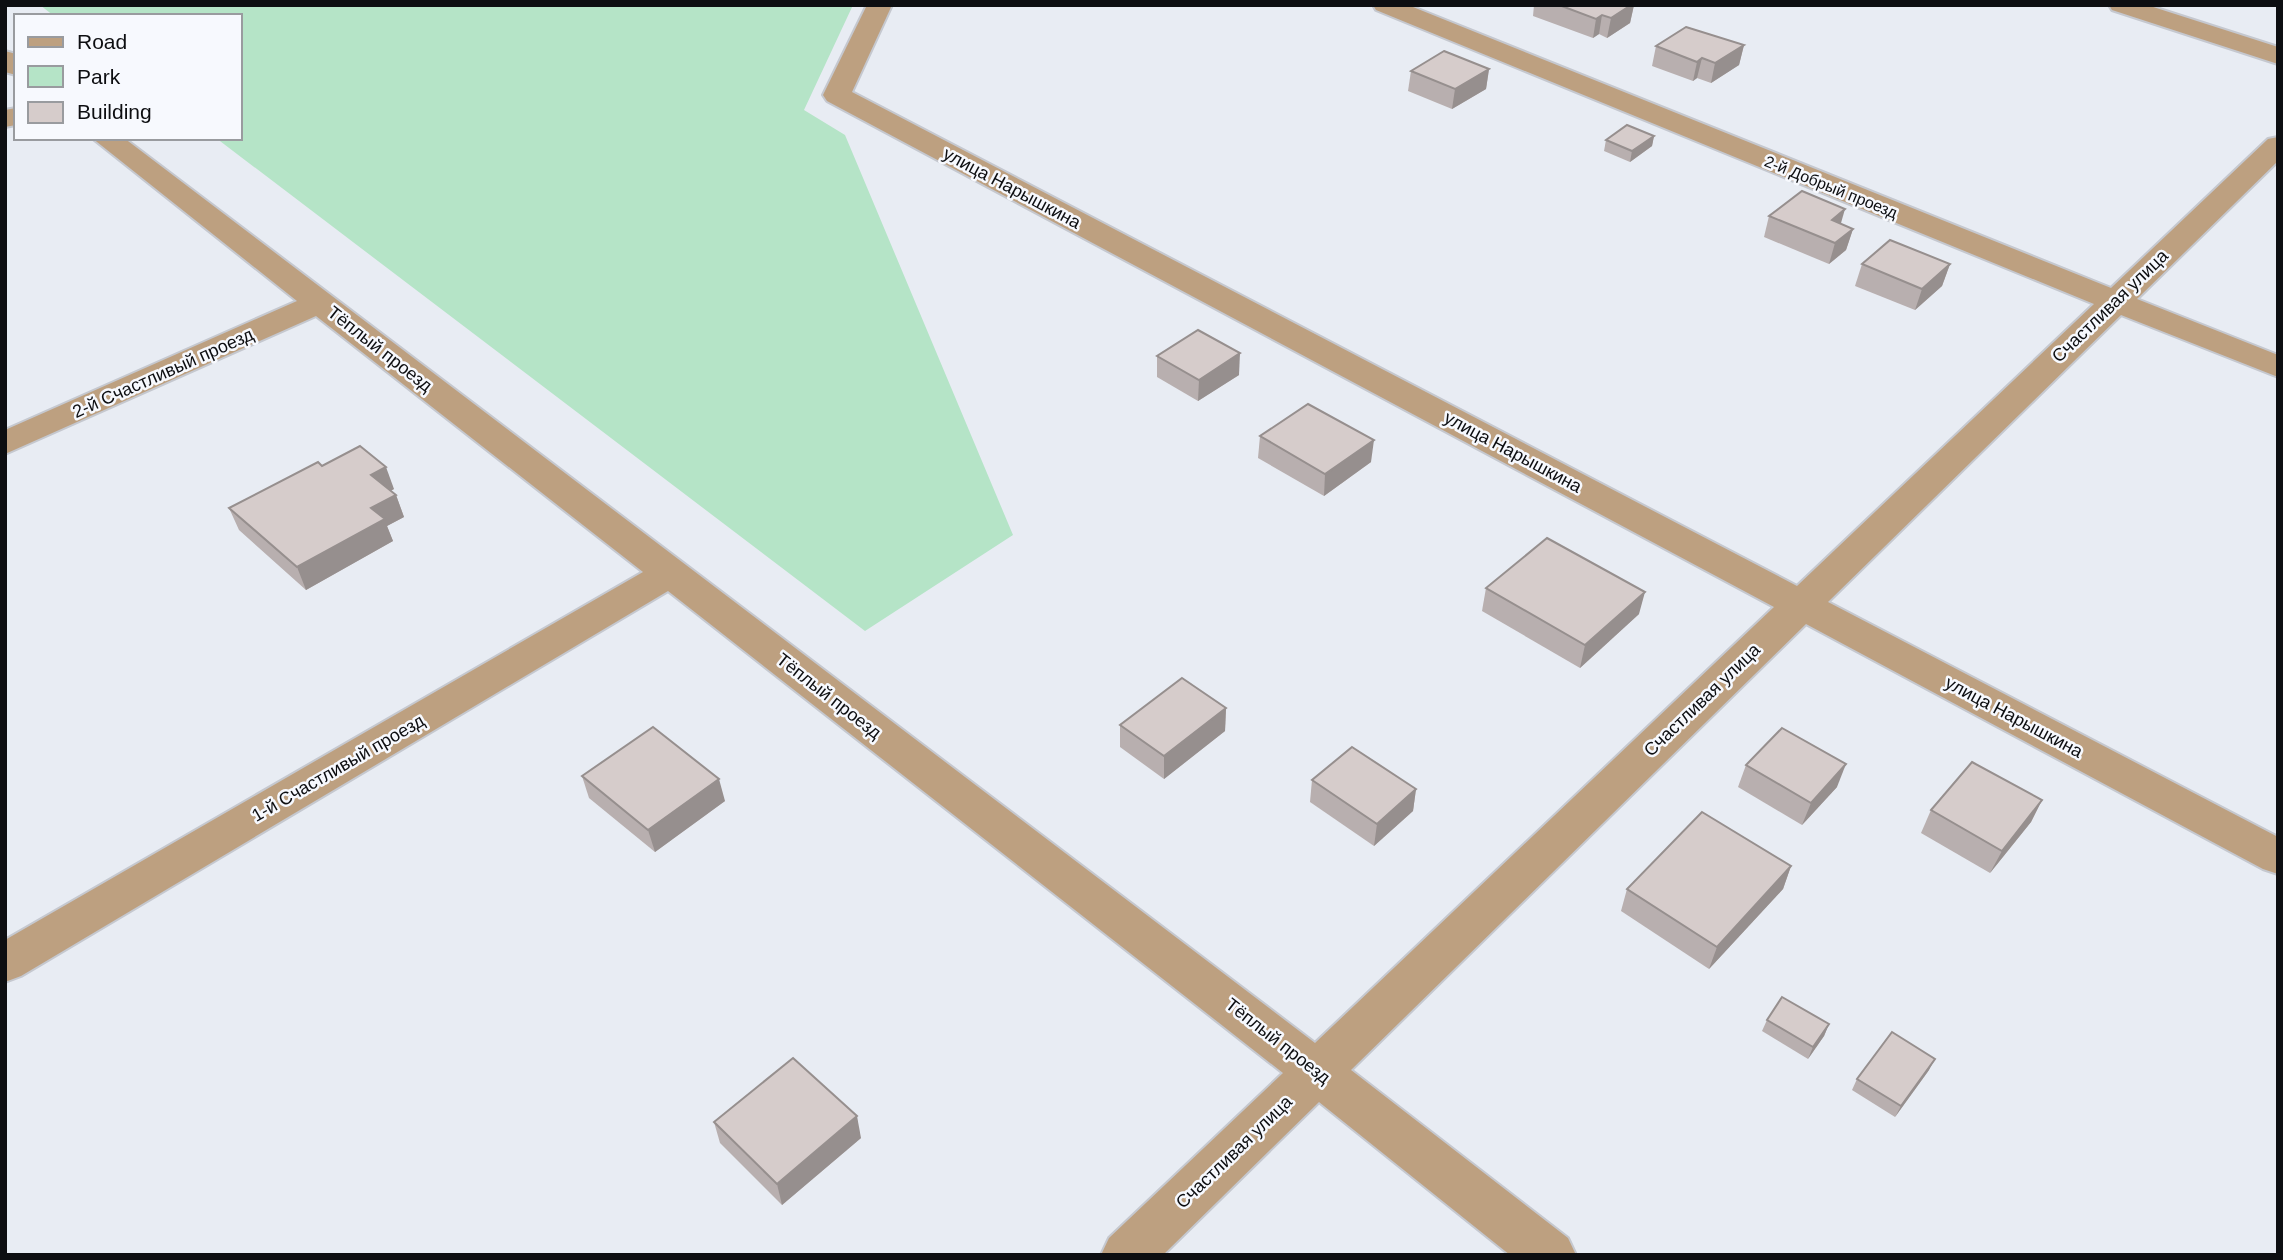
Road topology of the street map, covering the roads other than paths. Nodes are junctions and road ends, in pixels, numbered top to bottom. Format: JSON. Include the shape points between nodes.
{"nodes":[{"id":1,"x":880,"y":5,"type":"edge"},
{"id":2,"x":1385,"y":5,"type":"edge"},
{"id":3,"x":2121,"y":5,"type":"edge"},
{"id":4,"x":2278,"y":56,"type":"edge"},
{"id":5,"x":109,"y":140,"type":"edge"},
{"id":6,"x":2278,"y":145,"type":"edge"},
{"id":7,"x":2115,"y":302,"type":"junction"},
{"id":8,"x":320,"y":303,"type":"junction"},
{"id":9,"x":2278,"y":368,"type":"edge"},
{"id":10,"x":5,"y":443,"type":"edge"},
{"id":11,"x":670,"y":573,"type":"junction"},
{"id":12,"x":1801,"y":604,"type":"junction"},
{"id":13,"x":2278,"y":856,"type":"edge"},
{"id":14,"x":5,"y":964,"type":"edge"},
{"id":15,"x":1317,"y":1072,"type":"junction"},
{"id":16,"x":1127,"y":1255,"type":"edge"},
{"id":17,"x":1550,"y":1255,"type":"edge"}],
"edges":[{"from":1,"to":12,"type":"street","name":"улица Нарышкина","via":[[836,95]]},
{"from":2,"to":7,"type":"street","name":"2-й Добрый проезд"},
{"from":3,"to":4,"type":"street"},
{"from":5,"to":8,"type":"street","name":"Тёплый проезд"},
{"from":6,"to":7,"type":"street","name":"Счастливая улица"},
{"from":7,"to":9,"type":"street","name":"2-й Добрый проезд"},
{"from":7,"to":12,"type":"street","name":"Счастливая улица"},
{"from":8,"to":10,"type":"street","name":"2-й Счастливый проезд"},
{"from":8,"to":11,"type":"street","name":"Тёплый проезд"},
{"from":11,"to":14,"type":"street","name":"1-й Счастливый проезд"},
{"from":11,"to":15,"type":"street","name":"Тёплый проезд"},
{"from":12,"to":13,"type":"street","name":"улица Нарышкина"},
{"from":12,"to":15,"type":"street","name":"Счастливая улица"},
{"from":15,"to":16,"type":"street","name":"Счастливая улица"},
{"from":15,"to":17,"type":"street","name":"Тёплый проезд"}]}
